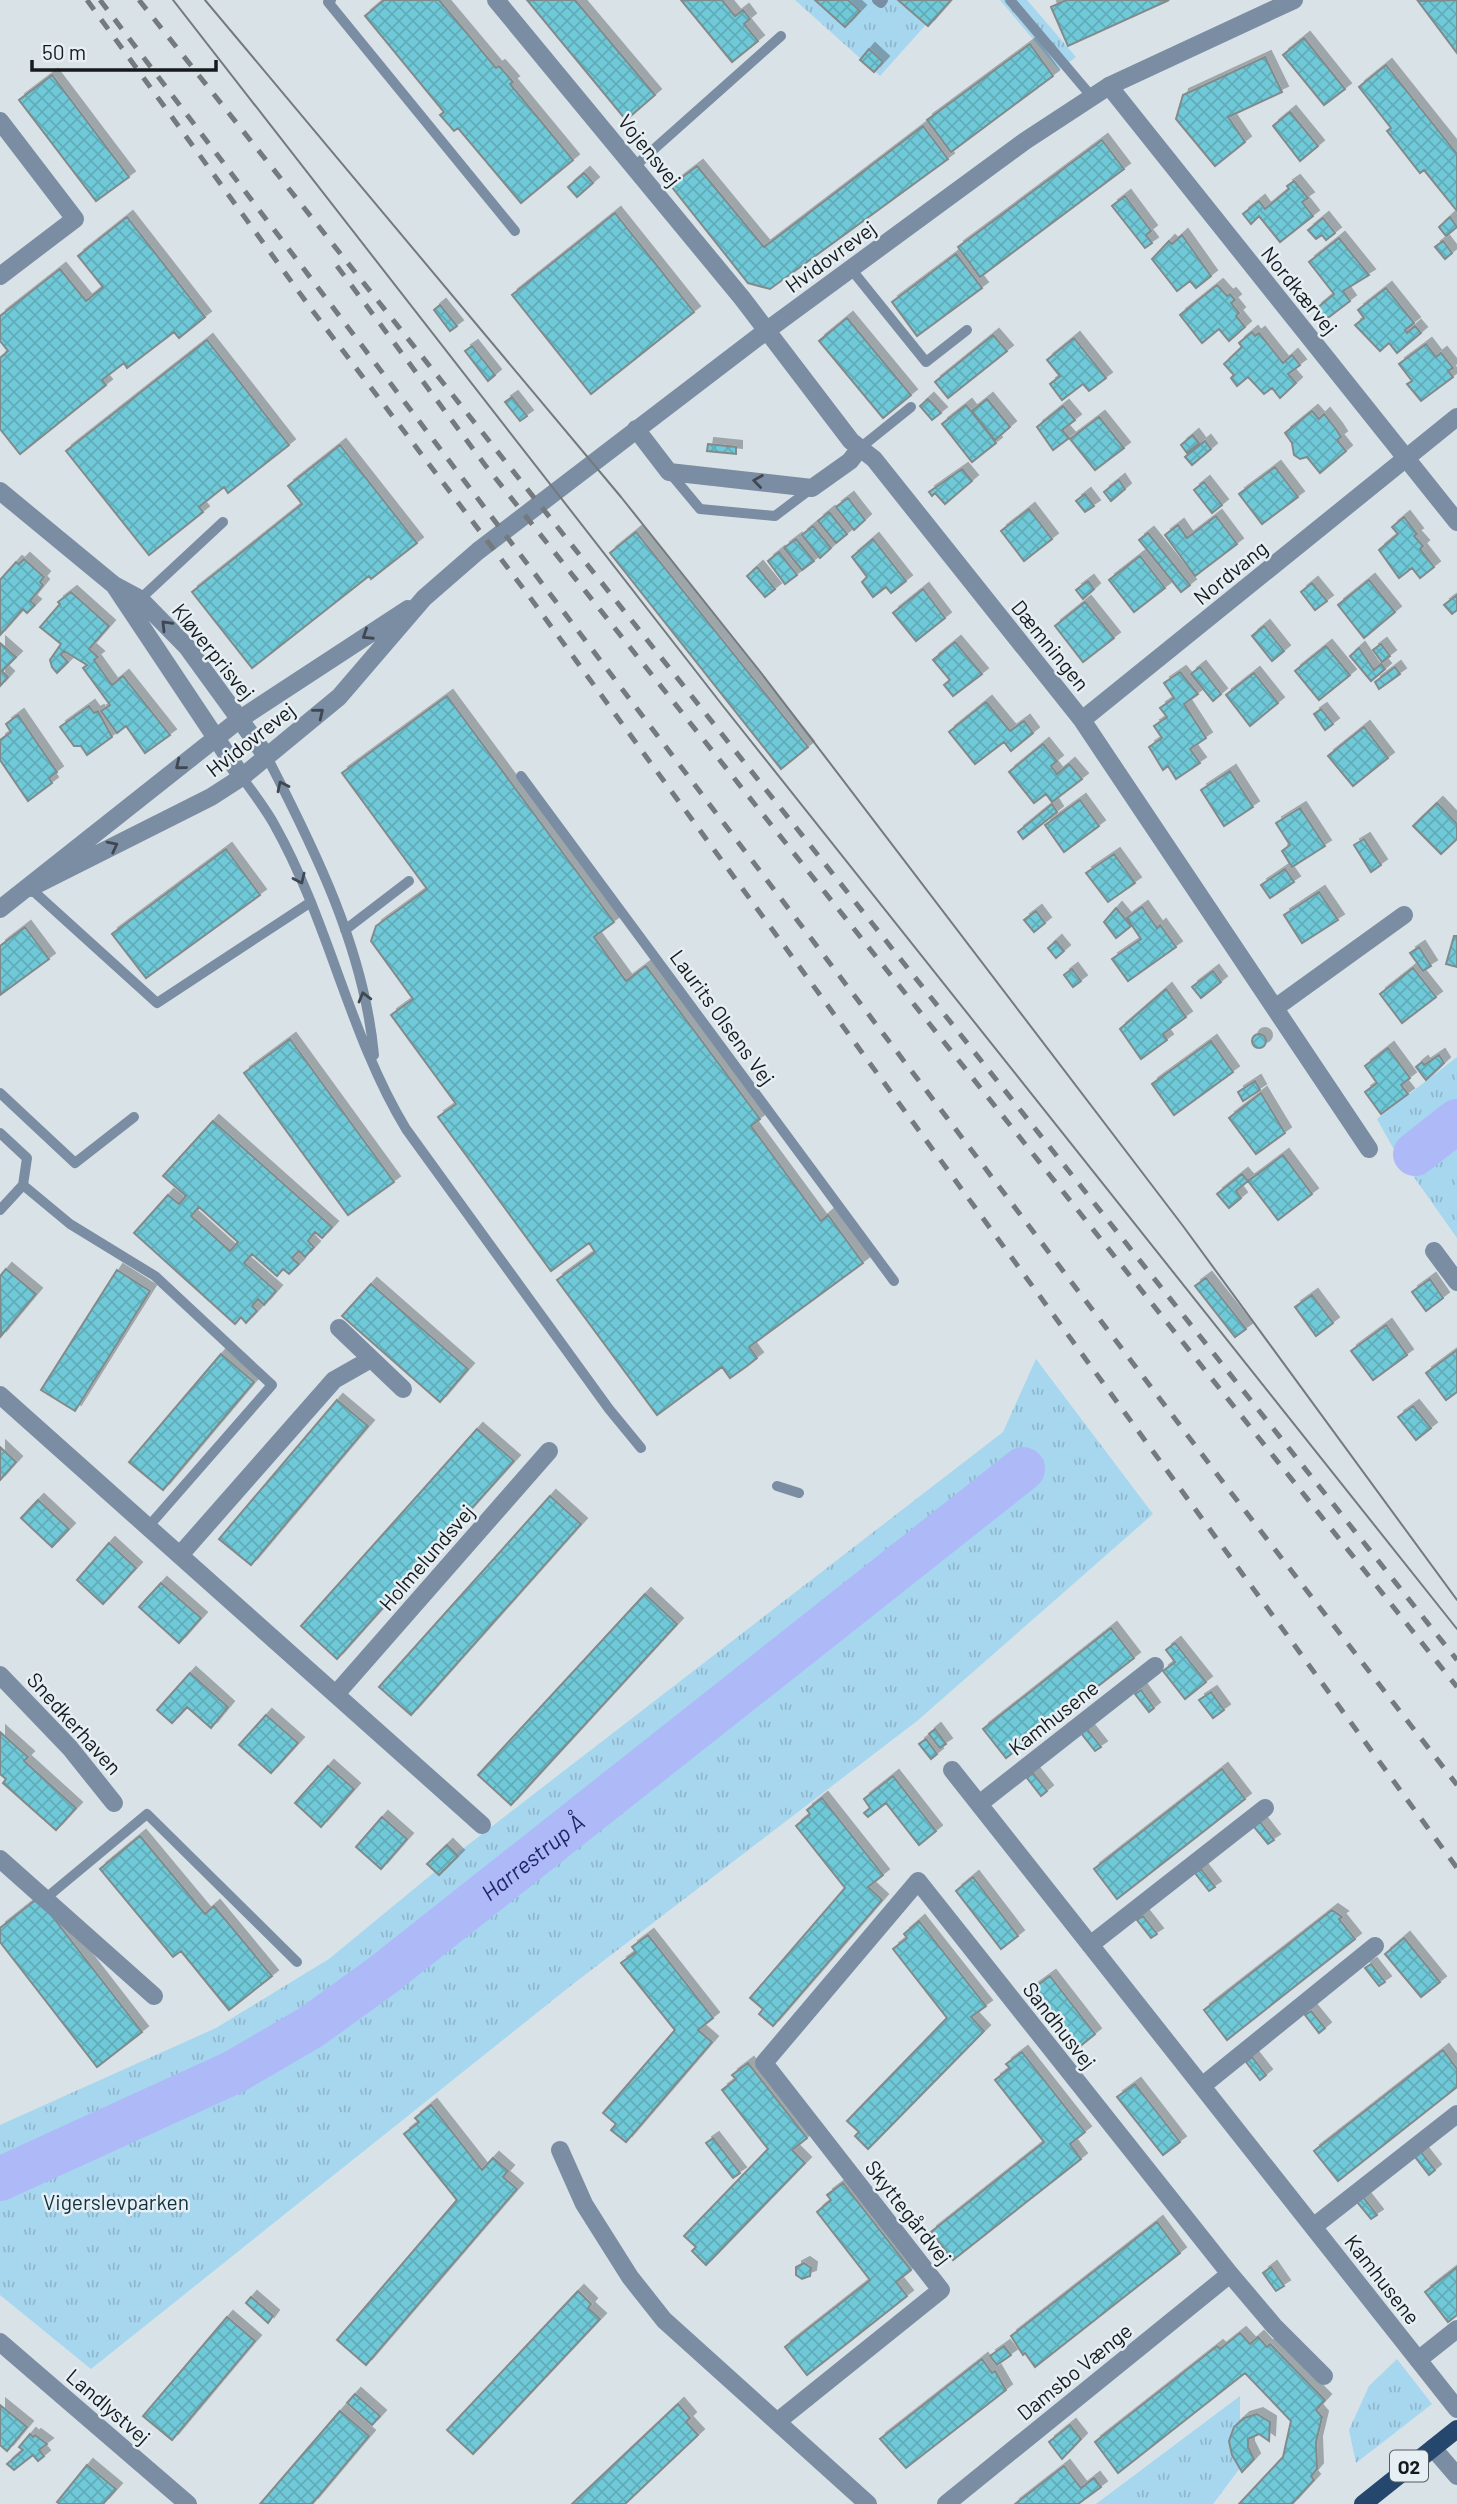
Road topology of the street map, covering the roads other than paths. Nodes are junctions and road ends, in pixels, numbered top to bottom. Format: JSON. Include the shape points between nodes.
{"nodes":[{"id":1,"x":331,"y":0,"type":"edge"},
{"id":2,"x":496,"y":0,"type":"edge"},
{"id":3,"x":877,"y":0,"type":"edge"},
{"id":4,"x":883,"y":0,"type":"edge"},
{"id":5,"x":1010,"y":0,"type":"edge"},
{"id":6,"x":1294,"y":0,"type":"edge"},
{"id":7,"x":781,"y":36,"type":"dead end"},
{"id":8,"x":1109,"y":86,"type":"junction"},
{"id":9,"x":1092,"y":96,"type":"junction"},
{"id":10,"x":0,"y":121,"type":"edge"},
{"id":11,"x":635,"y":166,"type":"junction"},
{"id":12,"x":515,"y":231,"type":"dead end"},
{"id":13,"x":851,"y":269,"type":"junction"},
{"id":14,"x":0,"y":276,"type":"edge"},
{"id":15,"x":967,"y":330,"type":"dead end"},
{"id":16,"x":766,"y":331,"type":"junction"},
{"id":17,"x":911,"y":407,"type":"dead end"},
{"id":18,"x":1457,"y":417,"type":"edge"},
{"id":19,"x":636,"y":429,"type":"junction"},
{"id":20,"x":860,"y":448,"type":"junction"},
{"id":21,"x":1406,"y":459,"type":"junction"},
{"id":22,"x":669,"y":472,"type":"junction"},
{"id":23,"x":812,"y":488,"type":"junction"},
{"id":24,"x":0,"y":491,"type":"edge"},
{"id":25,"x":223,"y":522,"type":"dead end"},
{"id":26,"x":1457,"y":522,"type":"edge"},
{"id":27,"x":424,"y":598,"type":"junction"},
{"id":28,"x":134,"y":604,"type":"junction"},
{"id":29,"x":240,"y":719,"type":"junction"},
{"id":30,"x":1082,"y":720,"type":"junction"},
{"id":31,"x":216,"y":737,"type":"junction"},
{"id":32,"x":267,"y":757,"type":"junction"},
{"id":33,"x":521,"y":776,"type":"dead end"},
{"id":34,"x":242,"y":778,"type":"junction"},
{"id":35,"x":409,"y":881,"type":"dead end"},
{"id":36,"x":30,"y":888,"type":"junction"},
{"id":37,"x":311,"y":902,"type":"junction"},
{"id":38,"x":0,"y":909,"type":"edge"},
{"id":39,"x":1404,"y":915,"type":"dead end"},
{"id":40,"x":345,"y":930,"type":"junction"},
{"id":41,"x":1275,"y":1008,"type":"junction"},
{"id":42,"x":375,"y":1064,"type":"junction"},
{"id":43,"x":0,"y":1093,"type":"edge"},
{"id":44,"x":134,"y":1117,"type":"dead end"},
{"id":45,"x":0,"y":1133,"type":"edge"},
{"id":46,"x":1369,"y":1149,"type":"dead end"},
{"id":47,"x":23,"y":1185,"type":"junction"},
{"id":48,"x":0,"y":1210,"type":"edge"},
{"id":49,"x":1434,"y":1251,"type":"dead end"},
{"id":50,"x":894,"y":1281,"type":"dead end"},
{"id":51,"x":1457,"y":1282,"type":"edge"},
{"id":52,"x":340,"y":1328,"type":"dead end"},
{"id":53,"x":371,"y":1359,"type":"junction"},
{"id":54,"x":403,"y":1389,"type":"dead end"},
{"id":55,"x":0,"y":1395,"type":"edge"},
{"id":56,"x":641,"y":1448,"type":"dead end"},
{"id":57,"x":550,"y":1451,"type":"dead end"},
{"id":58,"x":777,"y":1486,"type":"dead end"},
{"id":59,"x":799,"y":1493,"type":"dead end"},
{"id":60,"x":148,"y":1527,"type":"junction"},
{"id":61,"x":180,"y":1555,"type":"junction"},
{"id":62,"x":1155,"y":1666,"type":"dead end"},
{"id":63,"x":0,"y":1675,"type":"edge"},
{"id":64,"x":336,"y":1694,"type":"junction"},
{"id":65,"x":952,"y":1770,"type":"dead end"},
{"id":66,"x":114,"y":1803,"type":"dead end"},
{"id":67,"x":979,"y":1804,"type":"junction"},
{"id":68,"x":1265,"y":1808,"type":"dead end"},
{"id":69,"x":482,"y":1825,"type":"dead end"},
{"id":70,"x":0,"y":1859,"type":"edge"},
{"id":71,"x":46,"y":1898,"type":"junction"},
{"id":72,"x":1090,"y":1945,"type":"junction"},
{"id":73,"x":1375,"y":1946,"type":"dead end"},
{"id":74,"x":297,"y":1962,"type":"dead end"},
{"id":75,"x":154,"y":1996,"type":"dead end"},
{"id":76,"x":764,"y":2063,"type":"joint"},
{"id":77,"x":1202,"y":2086,"type":"junction"},
{"id":78,"x":1457,"y":2114,"type":"edge"},
{"id":79,"x":560,"y":2150,"type":"dead end"},
{"id":80,"x":1313,"y":2227,"type":"junction"},
{"id":81,"x":1230,"y":2274,"type":"junction"},
{"id":82,"x":1457,"y":2329,"type":"edge"},
{"id":83,"x":0,"y":2342,"type":"edge"},
{"id":84,"x":1418,"y":2360,"type":"junction"},
{"id":85,"x":1324,"y":2376,"type":"dead end"},
{"id":86,"x":1457,"y":2409,"type":"edge"},
{"id":87,"x":778,"y":2421,"type":"junction"},
{"id":88,"x":1457,"y":2429,"type":"edge"},
{"id":89,"x":1433,"y":2448,"type":"junction"},
{"id":90,"x":1457,"y":2476,"type":"edge"},
{"id":91,"x":177,"y":2501,"type":"edge"},
{"id":92,"x":868,"y":2504,"type":"edge"},
{"id":93,"x":946,"y":2504,"type":"edge"},
{"id":94,"x":1363,"y":2504,"type":"edge"}],
"edges":[{"from":1,"to":12,"type":"lane","via":[[328,2]]},
{"from":2,"to":11,"type":"street","name":"Vojensvej"},
{"from":3,"to":4,"type":"lane"},
{"from":5,"to":9,"type":"lane"},
{"from":6,"to":8,"type":"street","name":"Hvidovrevej"},
{"from":7,"to":11,"type":"lane"},
{"from":8,"to":9,"type":"street","name":"Hvidovrevej"},
{"from":8,"to":21,"type":"street","name":"Nordkærvej"},
{"from":9,"to":13,"type":"street","name":"Hvidovrevej"},
{"from":10,"to":14,"type":"street","via":[[75,219]]},
{"from":11,"to":16,"type":"street","name":"Vojensvej"},
{"from":13,"to":15,"type":"lane","via":[[926,362]]},
{"from":13,"to":16,"type":"street","name":"Hvidovrevej"},
{"from":16,"to":19,"type":"street","name":"Hvidovrevej"},
{"from":16,"to":20,"type":"street","name":"Dæmningen"},
{"from":17,"to":20,"type":"lane"},
{"from":18,"to":21,"type":"street","name":"Nordvang"},
{"from":19,"to":22,"type":"street"},
{"from":19,"to":27,"type":"street","name":"Hvidovrevej"},
{"from":20,"to":23,"type":"street","via":[[850,461]]},
{"from":20,"to":30,"type":"street","name":"Dæmningen","via":[[874,459]]},
{"from":21,"to":26,"type":"street","name":"Nordkærvej"},
{"from":21,"to":30,"type":"street","name":"Nordvang"},
{"from":23,"to":22,"type":"street","one_way":true},
{"from":22,"to":23,"type":"lane","via":[[700,509],[775,516]]},
{"from":24,"to":28,"type":"street","name":"Kløverprisvej"},
{"from":25,"to":28,"type":"lane"},
{"from":27,"to":29,"type":"street","name":"Hvidovrevej","one_way":true},
{"from":32,"to":27,"type":"street","name":"Hvidovrevej","one_way":true,"via":[[340,697]]},
{"from":29,"to":28,"type":"street","name":"Kløverprisvej","one_way":true,"via":[[187,647]]},
{"from":28,"to":31,"type":"street","name":"Kløverprisvej"},
{"from":29,"to":31,"type":"street","name":"Hvidovrevej"},
{"from":29,"to":32,"type":"street","name":"Kløverprisvej"},
{"from":30,"to":41,"type":"street","name":"Dæmningen"},
{"from":31,"to":34,"type":"street","name":"Kløverprisvej"},
{"from":31,"to":36,"type":"street","name":"Hvidovrevej","one_way":true},
{"from":32,"to":34,"type":"street","name":"Hvidovrevej"},
{"from":40,"to":32,"type":"lane","one_way":true,"via":[[319,862]]},
{"from":33,"to":50,"type":"lane","name":"Laurits Olsens Vej"},
{"from":36,"to":34,"type":"street","name":"Hvidovrevej","one_way":true},
{"from":34,"to":37,"type":"lane","one_way":true,"via":[[275,825]]},
{"from":35,"to":40,"type":"lane"},
{"from":36,"to":37,"type":"lane","via":[[157,1003]]},
{"from":36,"to":38,"type":"street","name":"Hvidovrevej"},
{"from":37,"to":42,"type":"lane"},
{"from":39,"to":41,"type":"street"},
{"from":42,"to":40,"type":"lane","one_way":true,"via":[[371,1024]]},
{"from":41,"to":46,"type":"street","name":"Dæmningen"},
{"from":42,"to":56,"type":"lane","via":[[406,1129]]},
{"from":43,"to":44,"type":"lane","via":[[75,1163]]},
{"from":45,"to":47,"type":"lane","via":[[27,1158]]},
{"from":47,"to":48,"type":"lane"},
{"from":47,"to":60,"type":"lane","via":[[70,1224],[155,1276],[272,1385]]},
{"from":49,"to":51,"type":"street"},
{"from":52,"to":53,"type":"street"},
{"from":53,"to":54,"type":"street"},
{"from":53,"to":61,"type":"street","via":[[334,1380]]},
{"from":55,"to":60,"type":"street"},
{"from":57,"to":64,"type":"street","name":"Holmelundsvej"},
{"from":58,"to":59,"type":"lane"},
{"from":60,"to":61,"type":"street"},
{"from":61,"to":64,"type":"street"},
{"from":62,"to":67,"type":"street","name":"Kamhusene"},
{"from":63,"to":66,"type":"street","name":"Snedkerhaven","via":[[70,1748]]},
{"from":64,"to":69,"type":"street"},
{"from":65,"to":67,"type":"street","name":"Kamhusene"},
{"from":67,"to":72,"type":"street","name":"Kamhusene"},
{"from":68,"to":72,"type":"street"},
{"from":70,"to":71,"type":"street"},
{"from":71,"to":74,"type":"lane","via":[[147,1814]]},
{"from":71,"to":75,"type":"street"},
{"from":72,"to":77,"type":"street","name":"Kamhusene"},
{"from":73,"to":77,"type":"street"},
{"from":76,"to":81,"type":"street","name":"Sandhusvej","via":[[918,1881]]},
{"from":76,"to":87,"type":"street","name":"Skyttegårdvej","via":[[941,2290]]},
{"from":77,"to":80,"type":"street","name":"Kamhusene"},
{"from":78,"to":80,"type":"street","name":"Kamhusene"},
{"from":79,"to":87,"type":"street","via":[[584,2204],[646,2298],[664,2320]]},
{"from":80,"to":84,"type":"street","name":"Kamhusene"},
{"from":81,"to":85,"type":"street","name":"Sandhusvej"},
{"from":81,"to":93,"type":"street","name":"Damsbo Vænge"},
{"from":82,"to":84,"type":"street"},
{"from":83,"to":91,"type":"street","name":"Landlystvej"},
{"from":84,"to":86,"type":"street","name":"Kamhusene"},
{"from":87,"to":92,"type":"street"},
{"from":88,"to":89,"type":"main road","number":"O2"},
{"from":89,"to":90,"type":"street"},
{"from":89,"to":94,"type":"main road","number":"O2"}]}
